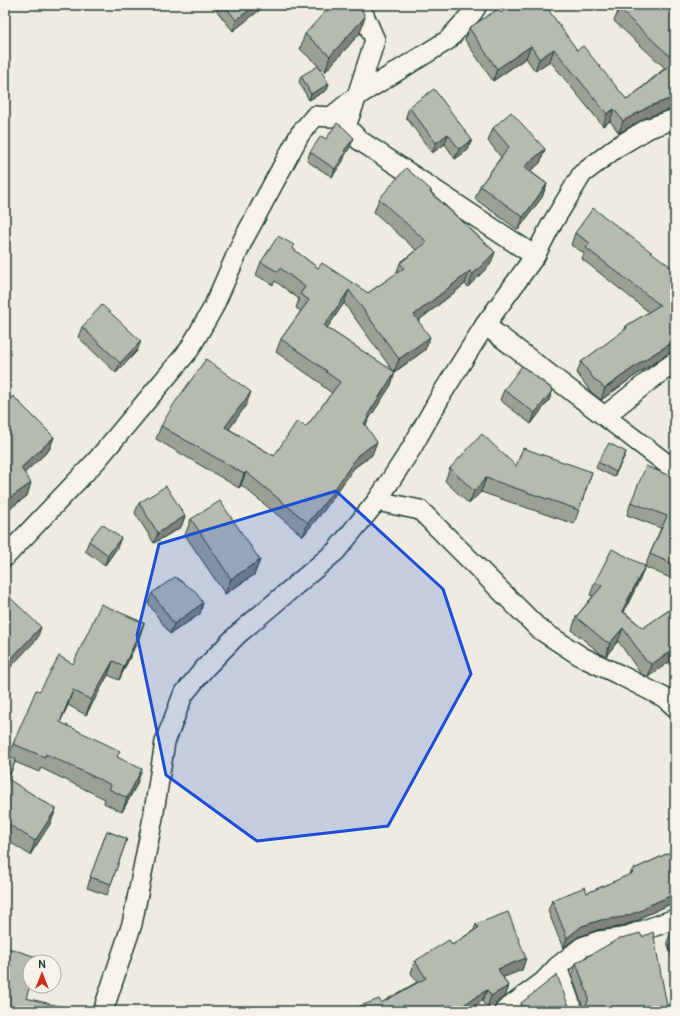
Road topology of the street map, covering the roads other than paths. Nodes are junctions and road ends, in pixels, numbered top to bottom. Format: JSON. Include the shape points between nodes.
{"nodes":[{"id":1,"x":357,"y":5,"type":"edge"},
{"id":2,"x":477,"y":5,"type":"edge"},
{"id":3,"x":357,"y":96,"type":"junction"},
{"id":4,"x":675,"y":119,"type":"edge"},
{"id":5,"x":339,"y":121,"type":"junction"},
{"id":6,"x":535,"y":256,"type":"junction"},
{"id":7,"x":485,"y":325,"type":"junction"},
{"id":8,"x":675,"y":362,"type":"edge"},
{"id":9,"x":605,"y":416,"type":"junction"},
{"id":10,"x":675,"y":470,"type":"edge"},
{"id":11,"x":377,"y":501,"type":"junction"},
{"id":12,"x":5,"y":557,"type":"edge"},
{"id":13,"x":675,"y":707,"type":"edge"},
{"id":14,"x":675,"y":919,"type":"edge"},
{"id":15,"x":557,"y":967,"type":"junction"},
{"id":16,"x":103,"y":1011,"type":"edge"},
{"id":17,"x":504,"y":1011,"type":"edge"},
{"id":18,"x":572,"y":1011,"type":"edge"}],
"edges":[{"from":1,"to":3,"type":"street","via":[[375,40]]},
{"from":2,"to":3,"type":"street","via":[[448,40]]},
{"from":3,"to":5,"type":"street"},
{"from":4,"to":6,"type":"street","via":[[649,128],[617,147],[582,174]]},
{"from":5,"to":6,"type":"street","via":[[359,140]]},
{"from":5,"to":12,"type":"street","via":[[315,116],[300,134],[243,240],[213,308],[189,350],[97,460]]},
{"from":6,"to":7,"type":"street"},
{"from":7,"to":9,"type":"street"},
{"from":7,"to":11,"type":"street"},
{"from":8,"to":9,"type":"street"},
{"from":9,"to":10,"type":"street"},
{"from":11,"to":13,"type":"street","via":[[420,510],[539,629],[582,658],[665,698]]},
{"from":11,"to":16,"type":"street","via":[[336,551],[238,634],[183,695],[165,742],[132,924]]},
{"from":14,"to":15,"type":"street","via":[[622,938],[599,941],[582,947]]},
{"from":15,"to":17,"type":"street","via":[[544,981]]},
{"from":15,"to":18,"type":"street"}]}
